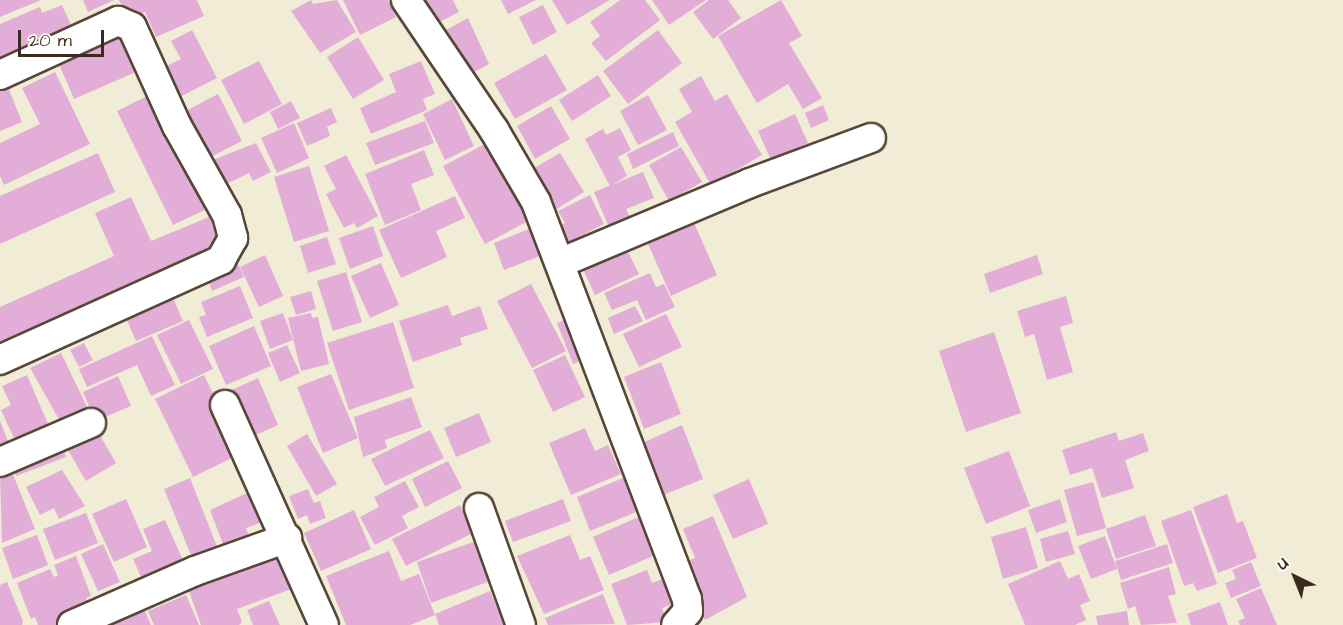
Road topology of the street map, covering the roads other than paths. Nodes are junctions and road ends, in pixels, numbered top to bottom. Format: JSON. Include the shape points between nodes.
{"nodes":[{"id":1,"x":406,"y":0,"type":"edge"},
{"id":2,"x":0,"y":75,"type":"edge"},
{"id":3,"x":871,"y":138,"type":"dead end"},
{"id":4,"x":560,"y":263,"type":"junction"},
{"id":5,"x":0,"y":360,"type":"edge"},
{"id":6,"x":225,"y":405,"type":"dead end"},
{"id":7,"x":91,"y":423,"type":"dead end"},
{"id":8,"x":0,"y":462,"type":"edge"},
{"id":9,"x":479,"y":508,"type":"dead end"},
{"id":10,"x":287,"y":538,"type":"junction"},
{"id":11,"x":72,"y":625,"type":"edge"},
{"id":12,"x":324,"y":625,"type":"edge"},
{"id":13,"x":521,"y":625,"type":"edge"},
{"id":14,"x":676,"y":625,"type":"edge"}],
"edges":[{"from":1,"to":4,"type":"street","via":[[512,161],[536,202]]},
{"from":2,"to":5,"type":"street","via":[[118,21],[132,27],[177,126],[227,215],[233,238],[221,260]]},
{"from":3,"to":4,"type":"street","via":[[750,183]]},
{"from":4,"to":14,"type":"street","via":[[687,599],[688,611]]},
{"from":6,"to":10,"type":"street"},
{"from":7,"to":8,"type":"street"},
{"from":9,"to":13,"type":"street"},
{"from":10,"to":11,"type":"street","via":[[216,562]]},
{"from":10,"to":12,"type":"street"}]}
